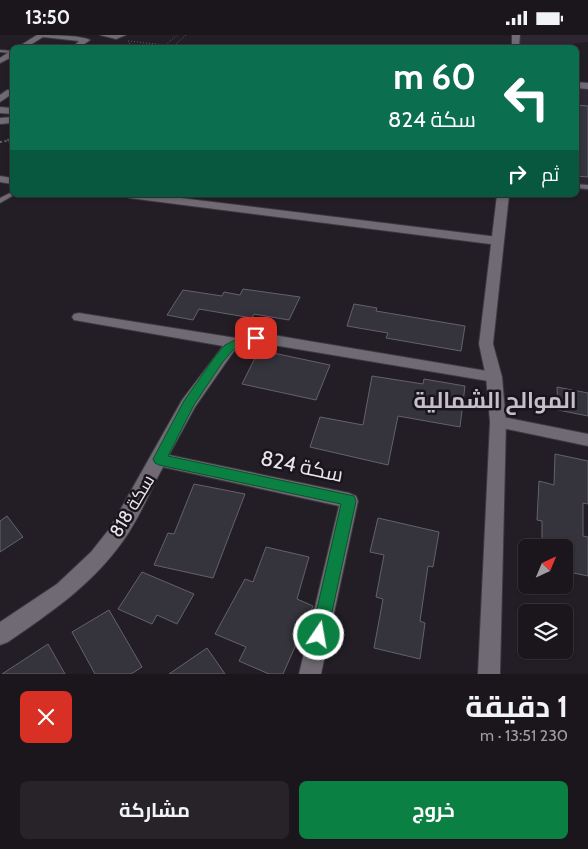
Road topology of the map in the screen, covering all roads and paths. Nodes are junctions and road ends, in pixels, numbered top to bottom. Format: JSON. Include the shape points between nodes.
{"nodes":[{"id":1,"x":42,"y":35,"type":"edge"},
{"id":2,"x":104,"y":35,"type":"edge"},
{"id":3,"x":177,"y":35,"type":"edge"},
{"id":4,"x":186,"y":35,"type":"edge"},
{"id":5,"x":121,"y":36,"type":"edge"},
{"id":6,"x":31,"y":42,"type":"junction"},
{"id":7,"x":131,"y":43,"type":"junction"},
{"id":8,"x":26,"y":45,"type":"edge"},
{"id":9,"x":59,"y":45,"type":"edge"},
{"id":10,"x":80,"y":45,"type":"edge"},
{"id":11,"x":128,"y":45,"type":"edge"},
{"id":12,"x":166,"y":45,"type":"joint"},
{"id":13,"x":175,"y":45,"type":"edge"},
{"id":14,"x":0,"y":90,"type":"edge"},
{"id":15,"x":0,"y":99,"type":"edge"},
{"id":16,"x":10,"y":138,"type":"edge"},
{"id":17,"x":7,"y":141,"type":"junction"},
{"id":18,"x":0,"y":142,"type":"edge"},
{"id":19,"x":10,"y":142,"type":"edge"},
{"id":20,"x":145,"y":197,"type":"edge"},
{"id":21,"x":503,"y":197,"type":"edge"},
{"id":22,"x":498,"y":241,"type":"junction"},
{"id":23,"x":79,"y":317,"type":"dead end"},
{"id":24,"x":236,"y":343,"type":"junction"},
{"id":25,"x":494,"y":377,"type":"junction"},
{"id":26,"x":498,"y":422,"type":"junction"},
{"id":27,"x":588,"y":440,"type":"edge"},
{"id":28,"x":159,"y":459,"type":"junction"},
{"id":29,"x":0,"y":635,"type":"edge"},
{"id":30,"x":310,"y":674,"type":"edge"},
{"id":31,"x":490,"y":674,"type":"edge"}],
"edges":[{"from":1,"to":6,"type":"street"},
{"from":1,"to":10,"type":"street","via":[[86,40]]},
{"from":2,"to":5,"type":"street"},
{"from":3,"to":12,"type":"path"},
{"from":4,"to":13,"type":"path"},
{"from":5,"to":7,"type":"path"},
{"from":6,"to":8,"type":"street"},
{"from":6,"to":9,"type":"street"},
{"from":7,"to":11,"type":"path"},
{"from":7,"to":12,"type":"path"},
{"from":14,"to":15,"type":"street","via":[[10,92]]},
{"from":16,"to":17,"type":"path"},
{"from":17,"to":18,"type":"path"},
{"from":17,"to":19,"type":"path"},
{"from":20,"to":22,"type":"street"},
{"from":21,"to":22,"type":"street"},
{"from":22,"to":25,"type":"street","via":[[486,344]]},
{"from":23,"to":24,"type":"street"},
{"from":24,"to":25,"type":"street","via":[[267,339]]},
{"from":24,"to":28,"type":"street","name":"سكة 818","via":[[218,361],[188,404]]},
{"from":25,"to":26,"type":"street"},
{"from":26,"to":27,"type":"street"},
{"from":26,"to":31,"type":"street"},
{"from":28,"to":29,"type":"street","name":"سكة 818","via":[[117,534],[98,559],[64,591]]},
{"from":28,"to":30,"type":"street","name":"سكة 824","via":[[349,501]]}]}
